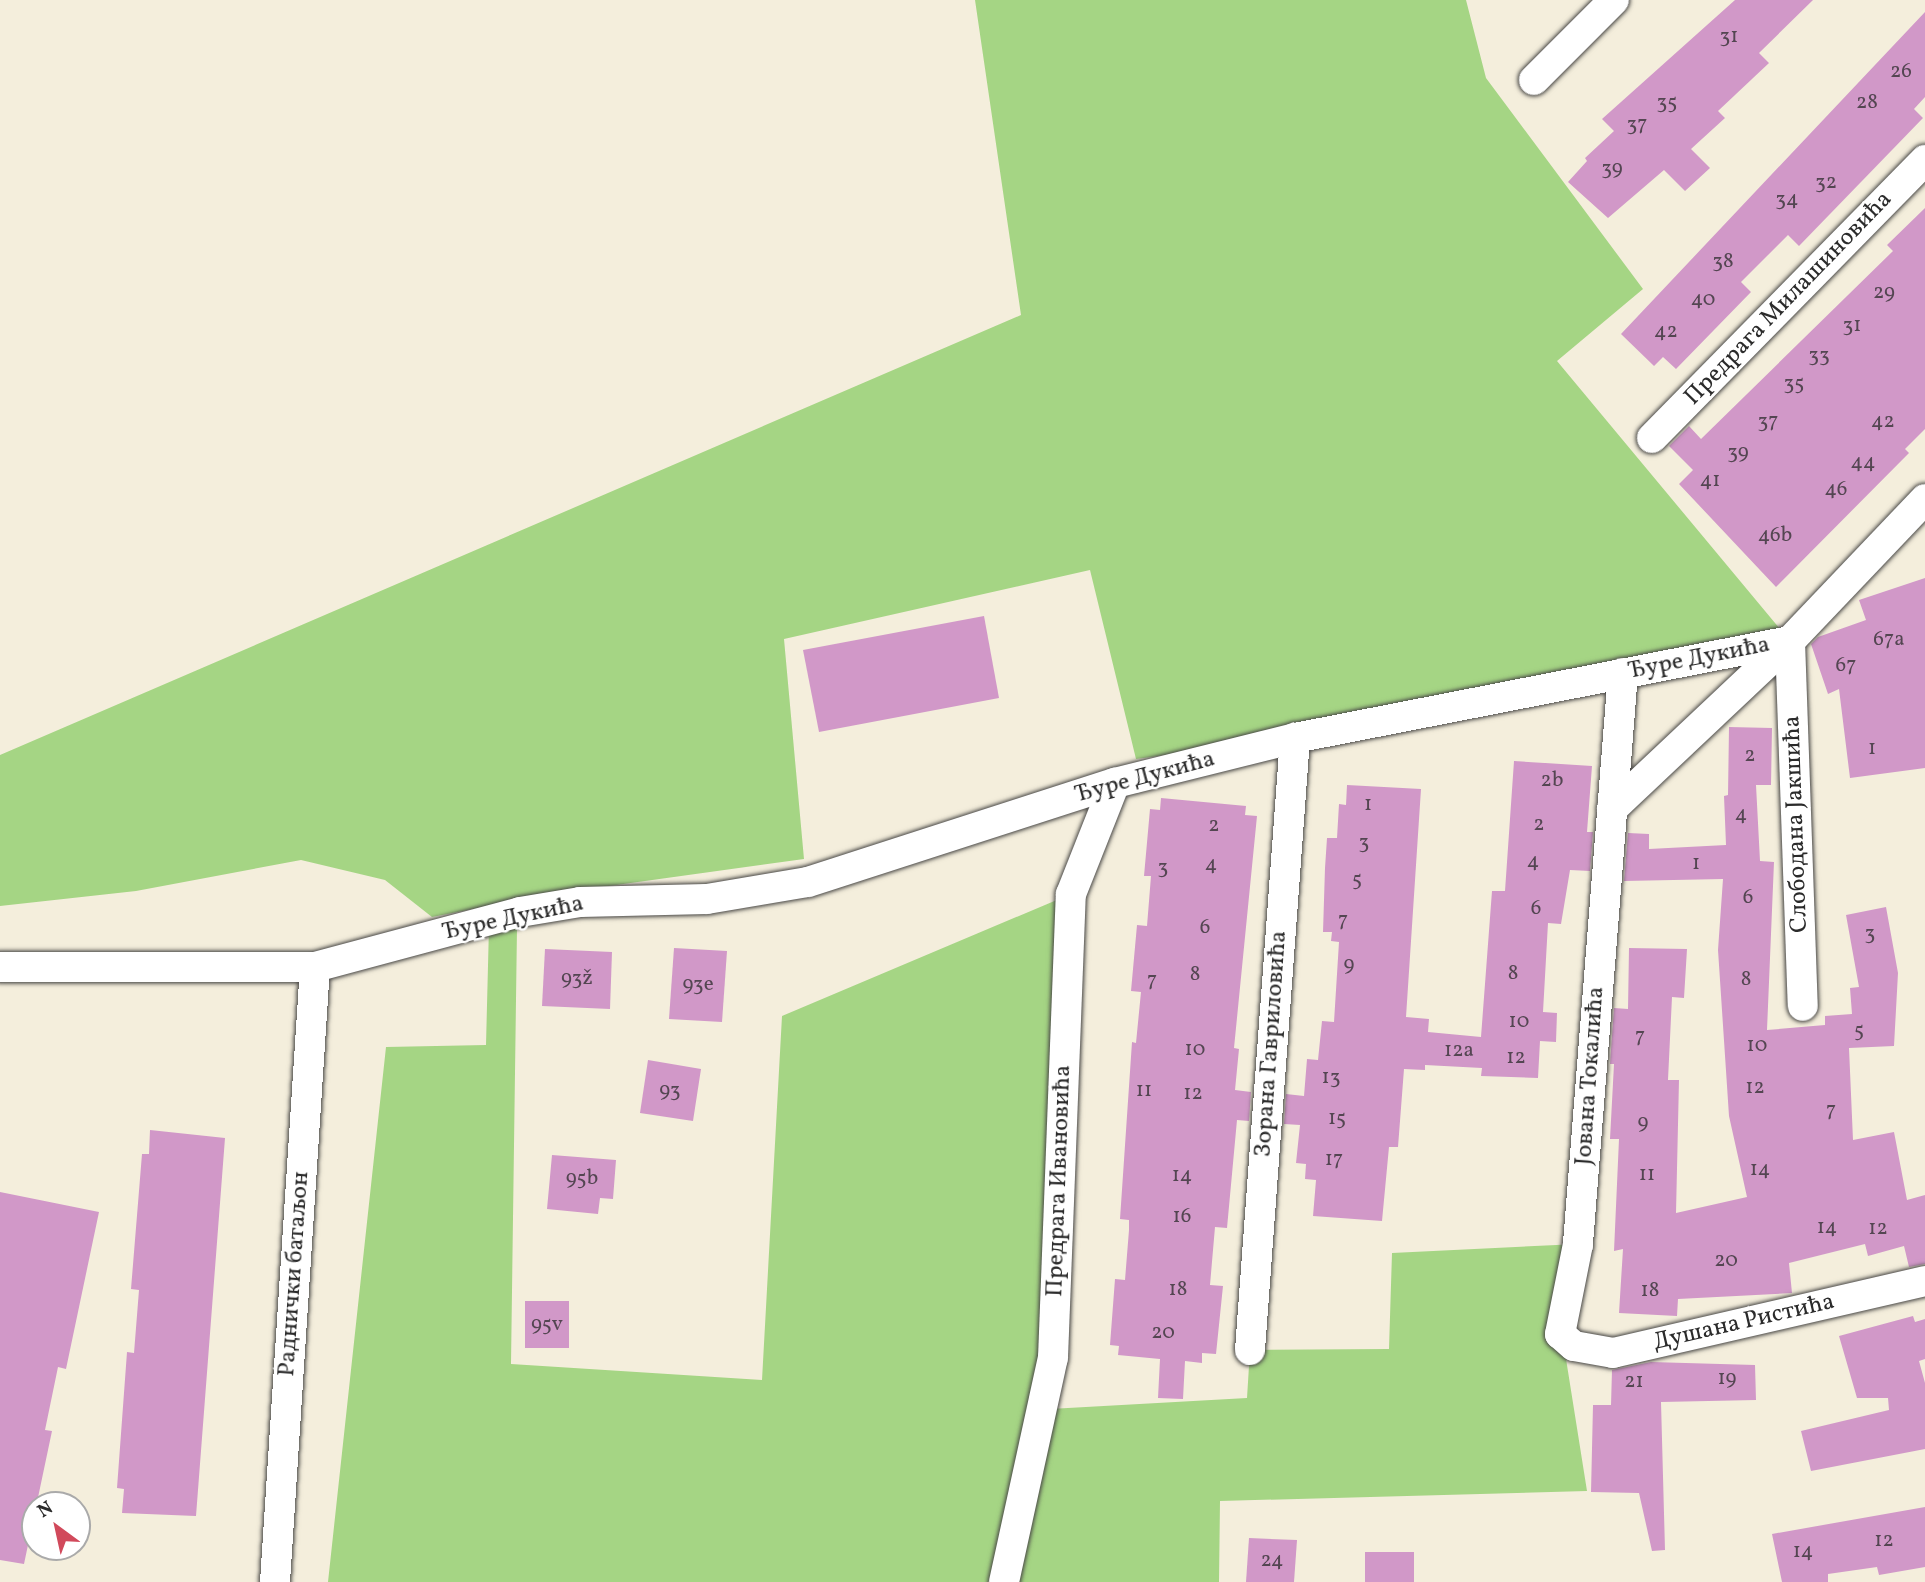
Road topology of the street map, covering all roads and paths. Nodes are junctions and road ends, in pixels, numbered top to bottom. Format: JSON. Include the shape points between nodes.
{"nodes":[{"id":1,"x":1614,"y":0,"type":"edge"},
{"id":2,"x":1534,"y":80,"type":"dead end"},
{"id":3,"x":1925,"y":160,"type":"edge"},
{"id":4,"x":1652,"y":438,"type":"dead end"},
{"id":5,"x":1925,"y":499,"type":"edge"},
{"id":6,"x":1790,"y":641,"type":"junction"},
{"id":7,"x":1623,"y":673,"type":"junction"},
{"id":8,"x":1295,"y":738,"type":"junction"},
{"id":9,"x":1115,"y":783,"type":"junction"},
{"id":10,"x":1612,"y":809,"type":"junction"},
{"id":11,"x":0,"y":967,"type":"edge"},
{"id":12,"x":315,"y":967,"type":"junction"},
{"id":13,"x":1803,"y":1006,"type":"dead end"},
{"id":14,"x":1925,"y":1281,"type":"edge"},
{"id":15,"x":1563,"y":1340,"type":"joint"},
{"id":16,"x":1250,"y":1350,"type":"dead end"},
{"id":17,"x":275,"y":1582,"type":"edge"},
{"id":18,"x":1003,"y":1582,"type":"edge"}],
"edges":[{"from":1,"to":2,"type":"street"},
{"from":3,"to":4,"type":"street","name":"Предрага Милашиновића"},
{"from":5,"to":6,"type":"street","name":"Ђуре Дукића"},
{"from":6,"to":7,"type":"street","name":"Ђуре Дукића"},
{"from":6,"to":10,"type":"street"},
{"from":6,"to":13,"type":"street","name":"Слободана Јакшића"},
{"from":7,"to":8,"type":"street","name":"Ђуре Дукића"},
{"from":7,"to":10,"type":"street","name":"Јована Токалића"},
{"from":8,"to":9,"type":"street","name":"Ђуре Дукића"},
{"from":8,"to":16,"type":"street","name":"Зорана Гавриловића"},
{"from":9,"to":12,"type":"street","name":"Ђуре Дукића","via":[[808,882],[708,899],[580,902],[520,912]]},
{"from":9,"to":18,"type":"street","name":"Предрага Ивановића","via":[[1071,894],[1053,1358]]},
{"from":10,"to":15,"type":"street","name":"Јована Токалића","via":[[1578,1244],[1561,1327]]},
{"from":11,"to":12,"type":"street","name":"Ђуре Дукића"},
{"from":12,"to":17,"type":"street","name":"Раднички батаљон"},
{"from":14,"to":15,"type":"street","name":"Душана Ристића","via":[[1613,1353],[1587,1350]]}]}
